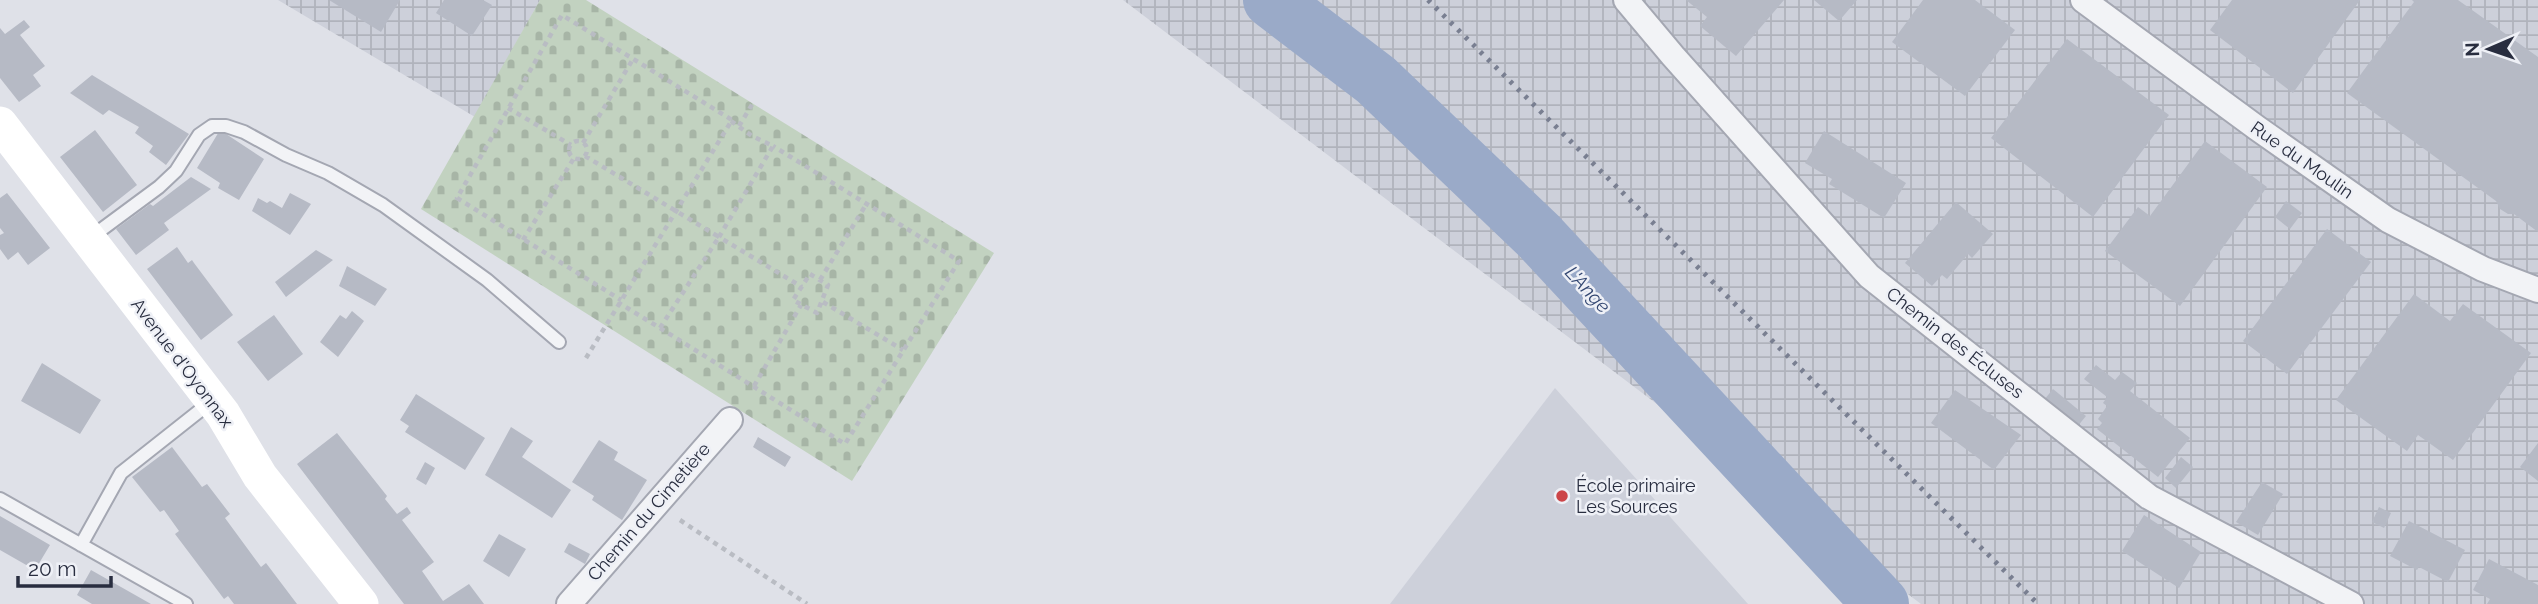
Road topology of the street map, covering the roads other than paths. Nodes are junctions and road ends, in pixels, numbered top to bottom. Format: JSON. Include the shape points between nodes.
{"nodes":[{"id":1,"x":1626,"y":0,"type":"edge"},
{"id":2,"x":2083,"y":0,"type":"edge"},
{"id":3,"x":5,"y":140,"type":"edge"},
{"id":4,"x":88,"y":240,"type":"junction"},
{"id":5,"x":2538,"y":290,"type":"edge"},
{"id":6,"x":559,"y":342,"type":"dead end"},
{"id":7,"x":212,"y":400,"type":"junction"},
{"id":8,"x":717,"y":429,"type":"dead end"},
{"id":9,"x":0,"y":499,"type":"edge"},
{"id":10,"x":81,"y":545,"type":"junction"},
{"id":11,"x":186,"y":604,"type":"edge"},
{"id":12,"x":360,"y":604,"type":"edge"},
{"id":13,"x":569,"y":604,"type":"edge"},
{"id":14,"x":2351,"y":604,"type":"edge"}],
"edges":[{"from":1,"to":14,"type":"street","name":"Chemin des Écluses","via":[[1869,276],[2149,497]]},
{"from":2,"to":5,"type":"street","name":"Rue du Moulin","via":[[2388,220],[2483,270]]},
{"from":3,"to":4,"type":"main road","name":"Avenue d'Oyonnax"},
{"from":4,"to":6,"type":"lane","via":[[176,172],[199,135],[212,126],[226,126],[328,173],[383,205],[487,280]]},
{"from":4,"to":7,"type":"main road","name":"Avenue d'Oyonnax"},
{"from":7,"to":10,"type":"lane","via":[[121,473]]},
{"from":7,"to":12,"type":"main road","name":"Avenue d'Oyonnax","via":[[260,476]]},
{"from":8,"to":13,"type":"street","name":"Chemin du Cimetière"},
{"from":9,"to":10,"type":"lane"},
{"from":10,"to":11,"type":"lane"}]}
